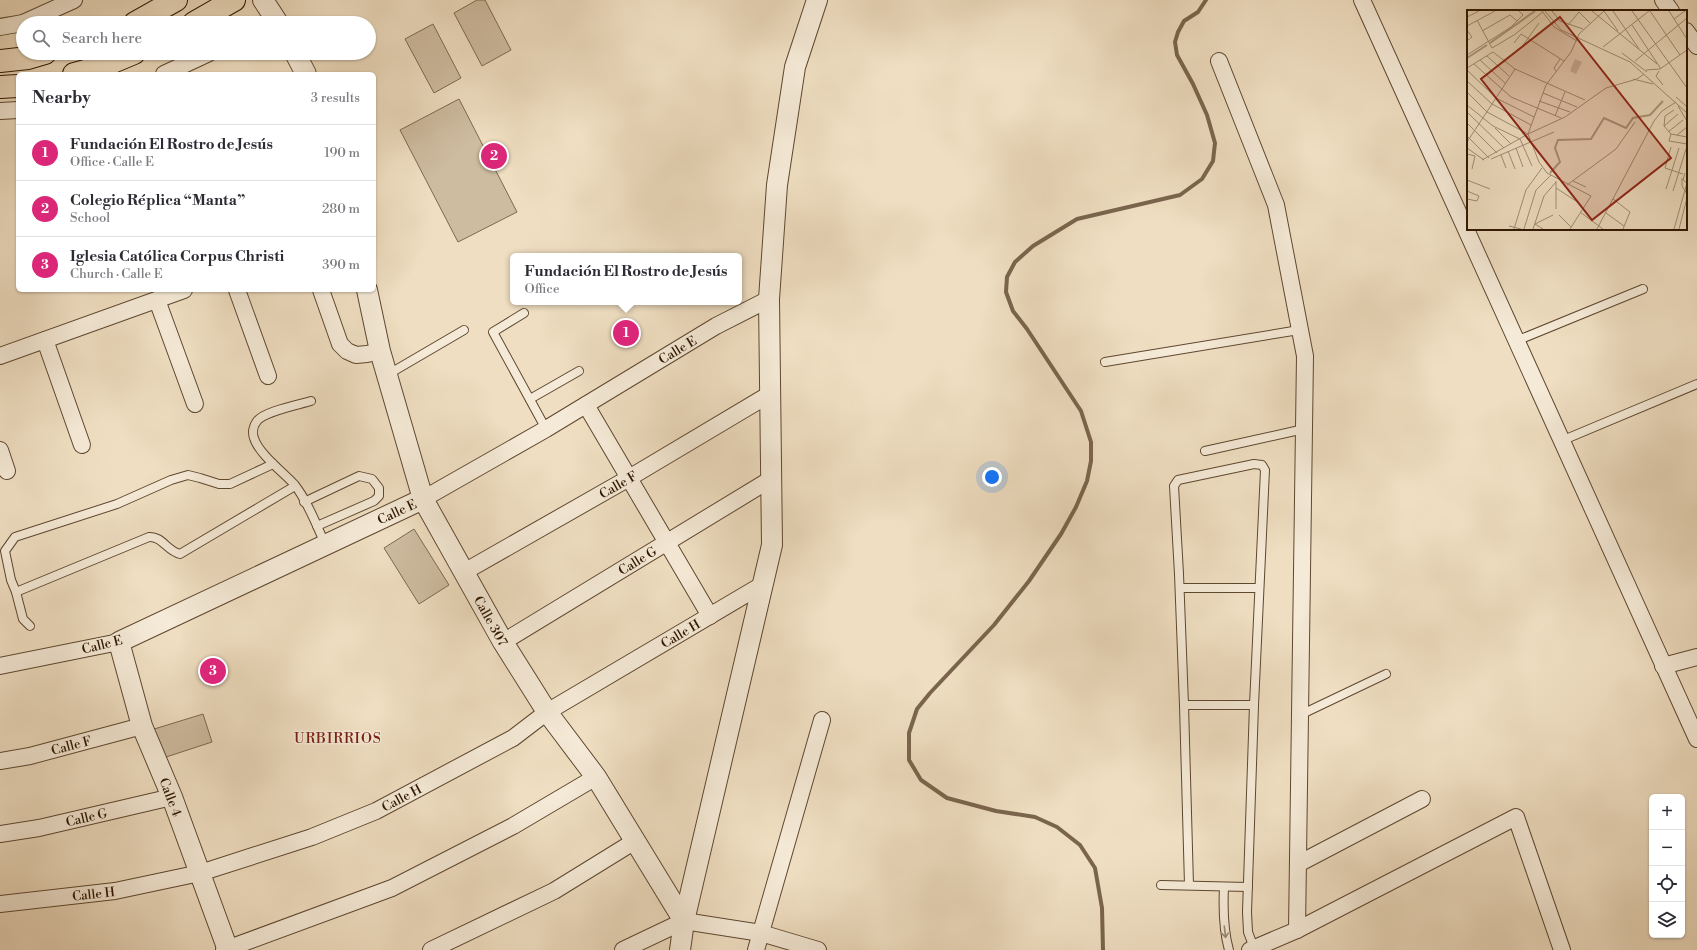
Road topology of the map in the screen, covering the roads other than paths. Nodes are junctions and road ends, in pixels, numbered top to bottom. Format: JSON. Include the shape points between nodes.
{"nodes":[{"id":1,"x":74,"y":0,"type":"edge"},
{"id":2,"x":176,"y":0,"type":"edge"},
{"id":3,"x":234,"y":0,"type":"edge"},
{"id":4,"x":263,"y":0,"type":"edge"},
{"id":5,"x":817,"y":0,"type":"edge"},
{"id":6,"x":1362,"y":0,"type":"edge"},
{"id":7,"x":1664,"y":0,"type":"edge"},
{"id":8,"x":1670,"y":10,"type":"edge"},
{"id":9,"x":39,"y":16,"type":"edge"},
{"id":10,"x":147,"y":16,"type":"edge"},
{"id":11,"x":206,"y":16,"type":"edge"},
{"id":12,"x":271,"y":16,"type":"edge"},
{"id":13,"x":16,"y":24,"type":"edge"},
{"id":14,"x":0,"y":27,"type":"edge"},
{"id":15,"x":1687,"y":32,"type":"edge"},
{"id":16,"x":1697,"y":46,"type":"edge"},
{"id":17,"x":16,"y":59,"type":"edge"},
{"id":18,"x":117,"y":60,"type":"edge"},
{"id":19,"x":194,"y":60,"type":"edge"},
{"id":20,"x":299,"y":60,"type":"edge"},
{"id":21,"x":0,"y":61,"type":"edge"},
{"id":22,"x":1219,"y":61,"type":"dead end"},
{"id":23,"x":81,"y":72,"type":"edge"},
{"id":24,"x":168,"y":72,"type":"edge"},
{"id":25,"x":305,"y":72,"type":"edge"},
{"id":26,"x":16,"y":86,"type":"edge"},
{"id":27,"x":0,"y":87,"type":"edge"},
{"id":28,"x":16,"y":110,"type":"edge"},
{"id":29,"x":0,"y":111,"type":"edge"},
{"id":30,"x":1643,"y":289,"type":"dead end"},
{"id":31,"x":178,"y":292,"type":"edge"},
{"id":32,"x":238,"y":292,"type":"edge"},
{"id":33,"x":323,"y":292,"type":"edge"},
{"id":34,"x":367,"y":292,"type":"edge"},
{"id":35,"x":769,"y":299,"type":"junction"},
{"id":36,"x":156,"y":300,"type":"junction"},
{"id":37,"x":524,"y":313,"type":"dead end"},
{"id":38,"x":464,"y":330,"type":"dead end"},
{"id":39,"x":1299,"y":330,"type":"junction"},
{"id":40,"x":45,"y":340,"type":"junction"},
{"id":41,"x":1516,"y":341,"type":"junction"},
{"id":42,"x":380,"y":351,"type":"junction"},
{"id":43,"x":0,"y":356,"type":"edge"},
{"id":44,"x":1105,"y":362,"type":"dead end"},
{"id":45,"x":578,"y":371,"type":"dead end"},
{"id":46,"x":387,"y":375,"type":"junction"},
{"id":47,"x":268,"y":376,"type":"dead end"},
{"id":48,"x":1697,"y":384,"type":"edge"},
{"id":49,"x":770,"y":394,"type":"junction"},
{"id":50,"x":530,"y":399,"type":"junction"},
{"id":51,"x":311,"y":401,"type":"dead end"},
{"id":52,"x":195,"y":404,"type":"dead end"},
{"id":53,"x":586,"y":405,"type":"junction"},
{"id":54,"x":546,"y":429,"type":"junction"},
{"id":55,"x":1304,"y":429,"type":"junction"},
{"id":56,"x":1561,"y":441,"type":"junction"},
{"id":57,"x":82,"y":445,"type":"dead end"},
{"id":58,"x":0,"y":450,"type":"edge"},
{"id":59,"x":1205,"y":451,"type":"dead end"},
{"id":60,"x":273,"y":464,"type":"junction"},
{"id":61,"x":7,"y":471,"type":"dead end"},
{"id":62,"x":629,"y":478,"type":"junction"},
{"id":63,"x":771,"y":479,"type":"junction"},
{"id":64,"x":295,"y":486,"type":"junction"},
{"id":65,"x":423,"y":499,"type":"junction"},
{"id":66,"x":304,"y":502,"type":"junction"},
{"id":67,"x":317,"y":526,"type":"junction"},
{"id":68,"x":667,"y":543,"type":"junction"},
{"id":69,"x":325,"y":545,"type":"junction"},
{"id":70,"x":464,"y":572,"type":"junction"},
{"id":71,"x":762,"y":585,"type":"junction"},
{"id":72,"x":1180,"y":588,"type":"junction"},
{"id":73,"x":1260,"y":588,"type":"junction"},
{"id":74,"x":16,"y":592,"type":"junction"},
{"id":75,"x":710,"y":616,"type":"junction"},
{"id":76,"x":30,"y":626,"type":"dead end"},
{"id":77,"x":119,"y":642,"type":"junction"},
{"id":78,"x":503,"y":642,"type":"junction"},
{"id":79,"x":1697,"y":656,"type":"edge"},
{"id":80,"x":0,"y":666,"type":"edge"},
{"id":81,"x":1663,"y":666,"type":"junction"},
{"id":82,"x":1386,"y":674,"type":"dead end"},
{"id":83,"x":1184,"y":705,"type":"junction"},
{"id":84,"x":1254,"y":705,"type":"junction"},
{"id":85,"x":547,"y":712,"type":"junction"},
{"id":86,"x":1300,"y":714,"type":"junction"},
{"id":87,"x":822,"y":720,"type":"dead end"},
{"id":88,"x":142,"y":726,"type":"junction"},
{"id":89,"x":1697,"y":739,"type":"edge"},
{"id":90,"x":0,"y":760,"type":"edge"},
{"id":91,"x":596,"y":777,"type":"junction"},
{"id":92,"x":172,"y":797,"type":"junction"},
{"id":93,"x":1422,"y":799,"type":"dead end"},
{"id":94,"x":0,"y":834,"type":"edge"},
{"id":95,"x":635,"y":842,"type":"junction"},
{"id":96,"x":1298,"y":864,"type":"junction"},
{"id":97,"x":200,"y":873,"type":"junction"},
{"id":98,"x":1161,"y":885,"type":"dead end"},
{"id":99,"x":1189,"y":885,"type":"junction"},
{"id":100,"x":1224,"y":887,"type":"junction"},
{"id":101,"x":1248,"y":887,"type":"junction"},
{"id":102,"x":0,"y":904,"type":"edge"},
{"id":103,"x":684,"y":921,"type":"junction"},
{"id":104,"x":1297,"y":930,"type":"junction"},
{"id":105,"x":761,"y":933,"type":"junction"},
{"id":106,"x":1252,"y":949,"type":"edge"},
{"id":107,"x":227,"y":950,"type":"edge"},
{"id":108,"x":431,"y":950,"type":"edge"},
{"id":109,"x":623,"y":950,"type":"edge"},
{"id":110,"x":680,"y":950,"type":"edge"},
{"id":111,"x":756,"y":950,"type":"edge"},
{"id":112,"x":818,"y":950,"type":"edge"},
{"id":113,"x":1229,"y":950,"type":"edge"},
{"id":114,"x":1562,"y":950,"type":"edge"}],
"edges":[{"from":1,"to":9,"type":"street"},
{"from":2,"to":10,"type":"highway"},
{"from":3,"to":11,"type":"highway"},
{"from":4,"to":12,"type":"street"},
{"from":5,"to":35,"type":"street","via":[[794,74],[777,185]]},
{"from":6,"to":41,"type":"street"},
{"from":7,"to":8,"type":"street"},
{"from":13,"to":14,"type":"street"},
{"from":15,"to":16,"type":"street"},
{"from":17,"to":21,"type":"highway"},
{"from":18,"to":23,"type":"highway"},
{"from":19,"to":24,"type":"street"},
{"from":20,"to":25,"type":"street"},
{"from":22,"to":39,"type":"street","via":[[1276,205]]},
{"from":26,"to":27,"type":"highway"},
{"from":28,"to":29,"type":"street"},
{"from":30,"to":41,"type":"lane"},
{"from":31,"to":36,"type":"street"},
{"from":32,"to":47,"type":"street"},
{"from":33,"to":42,"type":"street","via":[[340,344],[356,355]]},
{"from":34,"to":42,"type":"street","name":"Calle 307"},
{"from":35,"to":49,"type":"street"},
{"from":35,"to":53,"type":"street","name":"Calle E","via":[[716,326]]},
{"from":36,"to":40,"type":"street"},
{"from":36,"to":52,"type":"street"},
{"from":37,"to":50,"type":"lane","via":[[493,332]]},
{"from":38,"to":46,"type":"lane"},
{"from":39,"to":44,"type":"lane"},
{"from":39,"to":55,"type":"street","via":[[1305,356]]},
{"from":40,"to":43,"type":"street"},
{"from":40,"to":57,"type":"street"},
{"from":41,"to":56,"type":"street"},
{"from":42,"to":46,"type":"street","name":"Calle 307"},
{"from":45,"to":50,"type":"lane"},
{"from":46,"to":65,"type":"street","name":"Calle 307"},
{"from":48,"to":56,"type":"lane"},
{"from":49,"to":62,"type":"street","name":"Calle F"},
{"from":49,"to":63,"type":"street"},
{"from":50,"to":54,"type":"lane"},
{"from":51,"to":60,"type":"lane","via":[[264,415],[257,421],[253,430],[254,440]]},
{"from":53,"to":54,"type":"street","name":"Calle E"},
{"from":53,"to":62,"type":"street"},
{"from":54,"to":65,"type":"street","name":"Calle E"},
{"from":55,"to":59,"type":"lane"},
{"from":55,"to":86,"type":"street"},
{"from":56,"to":81,"type":"street"},
{"from":58,"to":61,"type":"street"},
{"from":60,"to":64,"type":"lane"},
{"from":60,"to":74,"type":"lane","via":[[230,484],[219,484],[188,475],[117,504],[15,537],[5,551]]},
{"from":62,"to":68,"type":"street"},
{"from":62,"to":70,"type":"street","name":"Calle F"},
{"from":63,"to":68,"type":"street","name":"Calle G"},
{"from":63,"to":71,"type":"street","via":[[772,545]]},
{"from":64,"to":66,"type":"lane"},
{"from":64,"to":74,"type":"lane","via":[[180,554],[174,553],[159,539],[149,537]]},
{"from":65,"to":69,"type":"street","name":"Calle E"},
{"from":65,"to":70,"type":"street","name":"Calle 307"},
{"from":66,"to":67,"type":"lane"},
{"from":66,"to":67,"type":"lane","via":[[359,476],[372,478],[379,488],[379,496],[374,501]]},
{"from":67,"to":69,"type":"lane"},
{"from":68,"to":75,"type":"street"},
{"from":68,"to":78,"type":"street","name":"Calle G"},
{"from":69,"to":77,"type":"street","name":"Calle E"},
{"from":70,"to":78,"type":"street","name":"Calle 307"},
{"from":71,"to":75,"type":"street","name":"Calle H"},
{"from":71,"to":103,"type":"street"},
{"from":72,"to":73,"type":"lane"},
{"from":72,"to":73,"type":"lane","via":[[1174,486],[1178,480],[1262,464],[1265,470]]},
{"from":72,"to":83,"type":"lane"},
{"from":73,"to":84,"type":"lane"},
{"from":74,"to":76,"type":"lane","via":[[23,619]]},
{"from":75,"to":85,"type":"street","name":"Calle H"},
{"from":77,"to":80,"type":"street","name":"Calle E"},
{"from":77,"to":88,"type":"street","name":"Calle 4"},
{"from":78,"to":85,"type":"street","name":"Calle 307"},
{"from":79,"to":81,"type":"street"},
{"from":81,"to":89,"type":"street"},
{"from":82,"to":86,"type":"lane"},
{"from":83,"to":84,"type":"lane"},
{"from":83,"to":99,"type":"lane"},
{"from":84,"to":101,"type":"lane"},
{"from":85,"to":91,"type":"street","name":"Calle 307"},
{"from":85,"to":97,"type":"street","name":"Calle H","via":[[513,738],[376,811],[312,837]]},
{"from":86,"to":96,"type":"street"},
{"from":87,"to":105,"type":"street"},
{"from":88,"to":90,"type":"street","name":"Calle F","via":[[30,756]]},
{"from":88,"to":92,"type":"street","name":"Calle 4"},
{"from":91,"to":95,"type":"street","name":"Calle 307"},
{"from":91,"to":107,"type":"street","via":[[513,826],[392,888]]},
{"from":92,"to":94,"type":"street","name":"Calle G","via":[[39,828]]},
{"from":92,"to":97,"type":"street","name":"Calle 4"},
{"from":93,"to":96,"type":"street"},
{"from":95,"to":103,"type":"street","name":"Calle 307"},
{"from":95,"to":108,"type":"street","via":[[554,891]]},
{"from":96,"to":104,"type":"street"},
{"from":97,"to":102,"type":"street","name":"Calle H","via":[[115,891]]},
{"from":97,"to":107,"type":"street","name":"Calle 4"},
{"from":98,"to":99,"type":"lane"},
{"from":99,"to":100,"type":"lane"},
{"from":100,"to":101,"type":"lane"},
{"from":100,"to":113,"type":"lane","one_way":true,"via":[[1223,913]]},
{"from":101,"to":106,"type":"lane","via":[[1248,932]]},
{"from":103,"to":105,"type":"street"},
{"from":103,"to":109,"type":"street"},
{"from":103,"to":110,"type":"street"},
{"from":104,"to":106,"type":"street"},
{"from":104,"to":114,"type":"street","via":[[1516,817]]},
{"from":105,"to":111,"type":"street"},
{"from":105,"to":112,"type":"street"}]}
